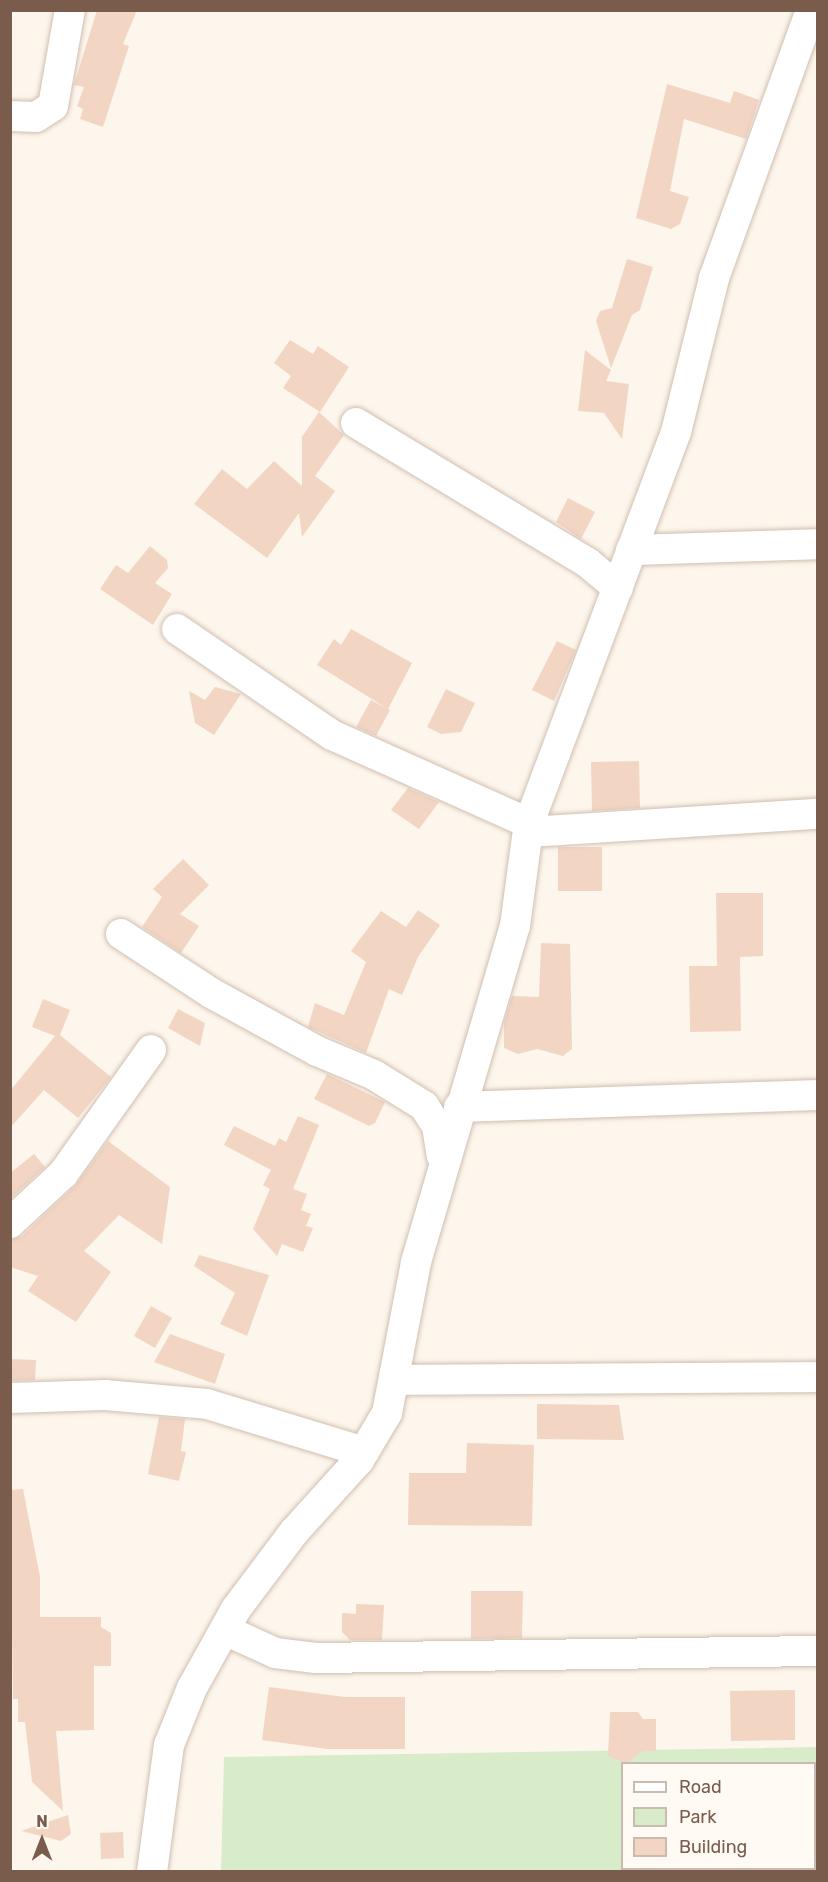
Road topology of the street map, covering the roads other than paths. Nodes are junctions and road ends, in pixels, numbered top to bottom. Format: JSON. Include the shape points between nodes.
{"nodes":[{"id":1,"x":70,"y":10,"type":"edge"},
{"id":2,"x":811,"y":10,"type":"edge"},
{"id":3,"x":809,"y":48,"type":"edge"},
{"id":4,"x":10,"y":116,"type":"edge"},
{"id":5,"x":356,"y":423,"type":"dead end"},
{"id":6,"x":818,"y":544,"type":"edge"},
{"id":7,"x":632,"y":550,"type":"junction"},
{"id":8,"x":618,"y":588,"type":"junction"},
{"id":9,"x":177,"y":630,"type":"dead end"},
{"id":10,"x":818,"y":814,"type":"edge"},
{"id":11,"x":529,"y":827,"type":"junction"},
{"id":12,"x":121,"y":934,"type":"dead end"},
{"id":13,"x":151,"y":1050,"type":"dead end"},
{"id":14,"x":818,"y":1095,"type":"edge"},
{"id":15,"x":459,"y":1107,"type":"junction"},
{"id":16,"x":443,"y":1162,"type":"junction"},
{"id":17,"x":10,"y":1223,"type":"edge"},
{"id":18,"x":818,"y":1377,"type":"edge"},
{"id":19,"x":394,"y":1380,"type":"junction"},
{"id":20,"x":10,"y":1398,"type":"edge"},
{"id":21,"x":364,"y":1452,"type":"junction"},
{"id":22,"x":225,"y":1630,"type":"junction"},
{"id":23,"x":818,"y":1651,"type":"edge"},
{"id":24,"x":152,"y":1872,"type":"edge"}],
"edges":[{"from":1,"to":4,"type":"street","via":[[53,106],[36,117]]},
{"from":2,"to":3,"type":"street"},
{"from":3,"to":7,"type":"street","via":[[775,103],[740,200],[698,336],[676,432]]},
{"from":5,"to":8,"type":"street","via":[[588,563]]},
{"from":6,"to":7,"type":"street"},
{"from":7,"to":8,"type":"street"},
{"from":8,"to":11,"type":"street"},
{"from":9,"to":11,"type":"street","via":[[332,735]]},
{"from":10,"to":11,"type":"street"},
{"from":11,"to":15,"type":"street","via":[[515,926]]},
{"from":12,"to":16,"type":"street","via":[[211,993],[317,1051],[374,1075],[424,1106],[437,1125]]},
{"from":13,"to":17,"type":"street","via":[[63,1174]]},
{"from":14,"to":15,"type":"street"},
{"from":15,"to":16,"type":"street"},
{"from":16,"to":19,"type":"street","via":[[416,1262]]},
{"from":18,"to":19,"type":"street"},
{"from":19,"to":21,"type":"street","via":[[387,1413]]},
{"from":20,"to":21,"type":"street","via":[[105,1395],[207,1404]]},
{"from":21,"to":22,"type":"street","via":[[294,1532]]},
{"from":22,"to":23,"type":"street","via":[[275,1653],[316,1658]]},
{"from":22,"to":24,"type":"street","via":[[192,1688],[169,1745]]}]}
